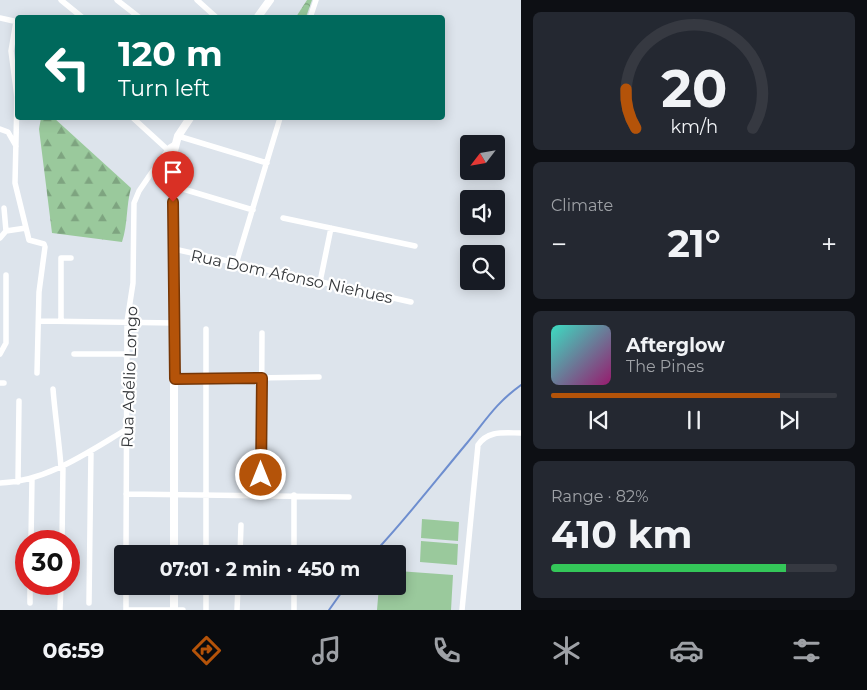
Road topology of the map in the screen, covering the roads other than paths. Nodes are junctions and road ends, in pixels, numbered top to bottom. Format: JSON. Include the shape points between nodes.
{"nodes":[{"id":1,"x":61,"y":0,"type":"edge"},
{"id":2,"x":118,"y":0,"type":"edge"},
{"id":3,"x":197,"y":0,"type":"edge"},
{"id":4,"x":270,"y":0,"type":"edge"},
{"id":5,"x":316,"y":0,"type":"edge"},
{"id":6,"x":79,"y":15,"type":"edge"},
{"id":7,"x":136,"y":15,"type":"edge"},
{"id":8,"x":214,"y":15,"type":"edge"},
{"id":9,"x":259,"y":15,"type":"edge"},
{"id":10,"x":311,"y":15,"type":"edge"},
{"id":11,"x":0,"y":18,"type":"edge"},
{"id":12,"x":15,"y":22,"type":"edge"},
{"id":13,"x":15,"y":32,"type":"edge"},
{"id":14,"x":15,"y":82,"type":"edge"},
{"id":15,"x":17,"y":120,"type":"edge"},
{"id":16,"x":136,"y":120,"type":"edge"},
{"id":17,"x":189,"y":120,"type":"edge"},
{"id":18,"x":279,"y":120,"type":"edge"},
{"id":19,"x":0,"y":129,"type":"edge"},
{"id":20,"x":178,"y":136,"type":"junction"},
{"id":21,"x":172,"y":149,"type":"junction"},
{"id":22,"x":18,"y":150,"type":"junction"},
{"id":23,"x":267,"y":163,"type":"junction"},
{"id":24,"x":173,"y":186,"type":"junction"},
{"id":25,"x":4,"y":208,"type":"dead end"},
{"id":26,"x":252,"y":210,"type":"junction"},
{"id":27,"x":283,"y":218,"type":"dead end"},
{"id":28,"x":26,"y":228,"type":"junction"},
{"id":29,"x":331,"y":228,"type":"junction"},
{"id":30,"x":6,"y":231,"type":"junction"},
{"id":31,"x":0,"y":238,"type":"edge"},
{"id":32,"x":415,"y":246,"type":"dead end"},
{"id":33,"x":174,"y":249,"type":"junction"},
{"id":34,"x":71,"y":258,"type":"dead end"},
{"id":35,"x":236,"y":264,"type":"junction"},
{"id":36,"x":6,"y":275,"type":"dead end"},
{"id":37,"x":320,"y":282,"type":"junction"},
{"id":38,"x":410,"y":302,"type":"dead end"},
{"id":39,"x":39,"y":321,"type":"junction"},
{"id":40,"x":61,"y":321,"type":"junction"},
{"id":41,"x":127,"y":322,"type":"junction"},
{"id":42,"x":175,"y":323,"type":"junction"},
{"id":43,"x":206,"y":329,"type":"dead end"},
{"id":44,"x":262,"y":333,"type":"dead end"},
{"id":45,"x":0,"y":354,"type":"edge"},
{"id":46,"x":74,"y":354,"type":"dead end"},
{"id":47,"x":127,"y":354,"type":"junction"},
{"id":48,"x":37,"y":373,"type":"dead end"},
{"id":49,"x":319,"y":377,"type":"dead end"},
{"id":50,"x":262,"y":378,"type":"junction"},
{"id":51,"x":175,"y":379,"type":"junction"},
{"id":52,"x":206,"y":379,"type":"junction"},
{"id":53,"x":53,"y":389,"type":"dead end"},
{"id":54,"x":19,"y":401,"type":"dead end"},
{"id":55,"x":127,"y":430,"type":"junction"},
{"id":56,"x":521,"y":433,"type":"edge"},
{"id":57,"x":91,"y":450,"type":"junction"},
{"id":58,"x":62,"y":466,"type":"junction"},
{"id":59,"x":32,"y":478,"type":"junction"},
{"id":60,"x":18,"y":482,"type":"junction"},
{"id":61,"x":0,"y":483,"type":"edge"},
{"id":62,"x":126,"y":494,"type":"junction"},
{"id":63,"x":174,"y":494,"type":"junction"},
{"id":64,"x":206,"y":495,"type":"junction"},
{"id":65,"x":261,"y":495,"type":"junction"},
{"id":66,"x":294,"y":495,"type":"junction"},
{"id":67,"x":349,"y":497,"type":"dead end"},
{"id":68,"x":241,"y":525,"type":"dead end"},
{"id":69,"x":31,"y":530,"type":"edge"},
{"id":70,"x":62,"y":530,"type":"edge"},
{"id":71,"x":126,"y":545,"type":"edge"},
{"id":72,"x":174,"y":545,"type":"edge"},
{"id":73,"x":206,"y":545,"type":"edge"},
{"id":74,"x":240,"y":545,"type":"edge"},
{"id":75,"x":294,"y":545,"type":"edge"},
{"id":76,"x":30,"y":595,"type":"edge"},
{"id":77,"x":60,"y":595,"type":"edge"},
{"id":78,"x":126,"y":595,"type":"edge"},
{"id":79,"x":174,"y":595,"type":"edge"},
{"id":80,"x":206,"y":595,"type":"edge"},
{"id":81,"x":238,"y":595,"type":"edge"},
{"id":82,"x":294,"y":595,"type":"edge"},
{"id":83,"x":30,"y":603,"type":"dead end"},
{"id":84,"x":89,"y":603,"type":"dead end"},
{"id":85,"x":60,"y":608,"type":"dead end"},
{"id":86,"x":126,"y":610,"type":"edge"},
{"id":87,"x":174,"y":610,"type":"edge"},
{"id":88,"x":183,"y":610,"type":"edge"},
{"id":89,"x":206,"y":610,"type":"edge"},
{"id":90,"x":238,"y":610,"type":"edge"},
{"id":91,"x":294,"y":610,"type":"edge"},
{"id":92,"x":462,"y":610,"type":"edge"}],
"edges":[{"from":1,"to":6,"type":"street"},
{"from":2,"to":7,"type":"street"},
{"from":3,"to":8,"type":"street"},
{"from":4,"to":9,"type":"main road"},
{"from":5,"to":10,"type":"street"},
{"from":11,"to":12,"type":"street"},
{"from":13,"to":14,"type":"street","via":[[11,51]]},
{"from":15,"to":22,"type":"street"},
{"from":16,"to":21,"type":"street"},
{"from":17,"to":20,"type":"main road"},
{"from":18,"to":23,"type":"street"},
{"from":19,"to":22,"type":"street","via":[[11,137]]},
{"from":20,"to":21,"type":"main road"},
{"from":20,"to":23,"type":"street"},
{"from":21,"to":24,"type":"main road"},
{"from":21,"to":41,"type":"street","name":"Rua Adélio Longo","via":[[139,190],[134,203],[134,275]]},
{"from":22,"to":28,"type":"street","via":[[15,183]]},
{"from":23,"to":26,"type":"street"},
{"from":24,"to":26,"type":"street"},
{"from":24,"to":33,"type":"main road"},
{"from":25,"to":30,"type":"street"},
{"from":26,"to":35,"type":"street"},
{"from":27,"to":29,"type":"street"},
{"from":28,"to":30,"type":"street"},
{"from":28,"to":39,"type":"street","via":[[31,242],[44,244]]},
{"from":29,"to":32,"type":"street"},
{"from":29,"to":37,"type":"street"},
{"from":30,"to":31,"type":"street"},
{"from":33,"to":35,"type":"street","name":"Rua Dom Afonso Niehues"},
{"from":33,"to":42,"type":"main road"},
{"from":34,"to":40,"type":"street","via":[[61,258]]},
{"from":35,"to":37,"type":"street","name":"Rua Dom Afonso Niehues"},
{"from":36,"to":45,"type":"street","via":[[6,343]]},
{"from":37,"to":38,"type":"street","name":"Rua Dom Afonso Niehues"},
{"from":39,"to":40,"type":"street"},
{"from":39,"to":48,"type":"street"},
{"from":40,"to":41,"type":"street"},
{"from":41,"to":42,"type":"street"},
{"from":41,"to":47,"type":"street","name":"Rua Adélio Longo"},
{"from":42,"to":51,"type":"main road"},
{"from":43,"to":52,"type":"street"},
{"from":44,"to":50,"type":"street"},
{"from":46,"to":47,"type":"street"},
{"from":47,"to":55,"type":"street","name":"Rua Adélio Longo"},
{"from":49,"to":50,"type":"street"},
{"from":50,"to":52,"type":"street"},
{"from":50,"to":65,"type":"street"},
{"from":51,"to":52,"type":"street"},
{"from":51,"to":63,"type":"main road"},
{"from":52,"to":64,"type":"street"},
{"from":53,"to":58,"type":"street"},
{"from":54,"to":60,"type":"street"},
{"from":55,"to":57,"type":"street"},
{"from":55,"to":62,"type":"street","name":"Rua Adélio Longo"},
{"from":56,"to":92,"type":"street","via":[[491,434],[482,438],[478,445]]},
{"from":57,"to":58,"type":"street"},
{"from":57,"to":84,"type":"street"},
{"from":58,"to":59,"type":"street"},
{"from":58,"to":70,"type":"street"},
{"from":59,"to":60,"type":"street"},
{"from":59,"to":69,"type":"street"},
{"from":60,"to":61,"type":"street"},
{"from":62,"to":63,"type":"street"},
{"from":62,"to":71,"type":"street","name":"Rua Adélio Longo"},
{"from":63,"to":64,"type":"street"},
{"from":63,"to":72,"type":"main road"},
{"from":64,"to":65,"type":"street"},
{"from":64,"to":73,"type":"street"},
{"from":65,"to":66,"type":"street"},
{"from":66,"to":67,"type":"street"},
{"from":66,"to":75,"type":"street"},
{"from":68,"to":74,"type":"street"},
{"from":76,"to":83,"type":"street"},
{"from":77,"to":85,"type":"street"},
{"from":78,"to":86,"type":"street"},
{"from":79,"to":87,"type":"main road"},
{"from":80,"to":89,"type":"street"},
{"from":81,"to":90,"type":"street"},
{"from":82,"to":91,"type":"street"},
{"from":86,"to":87,"type":"street"},
{"from":87,"to":88,"type":"street"}]}
